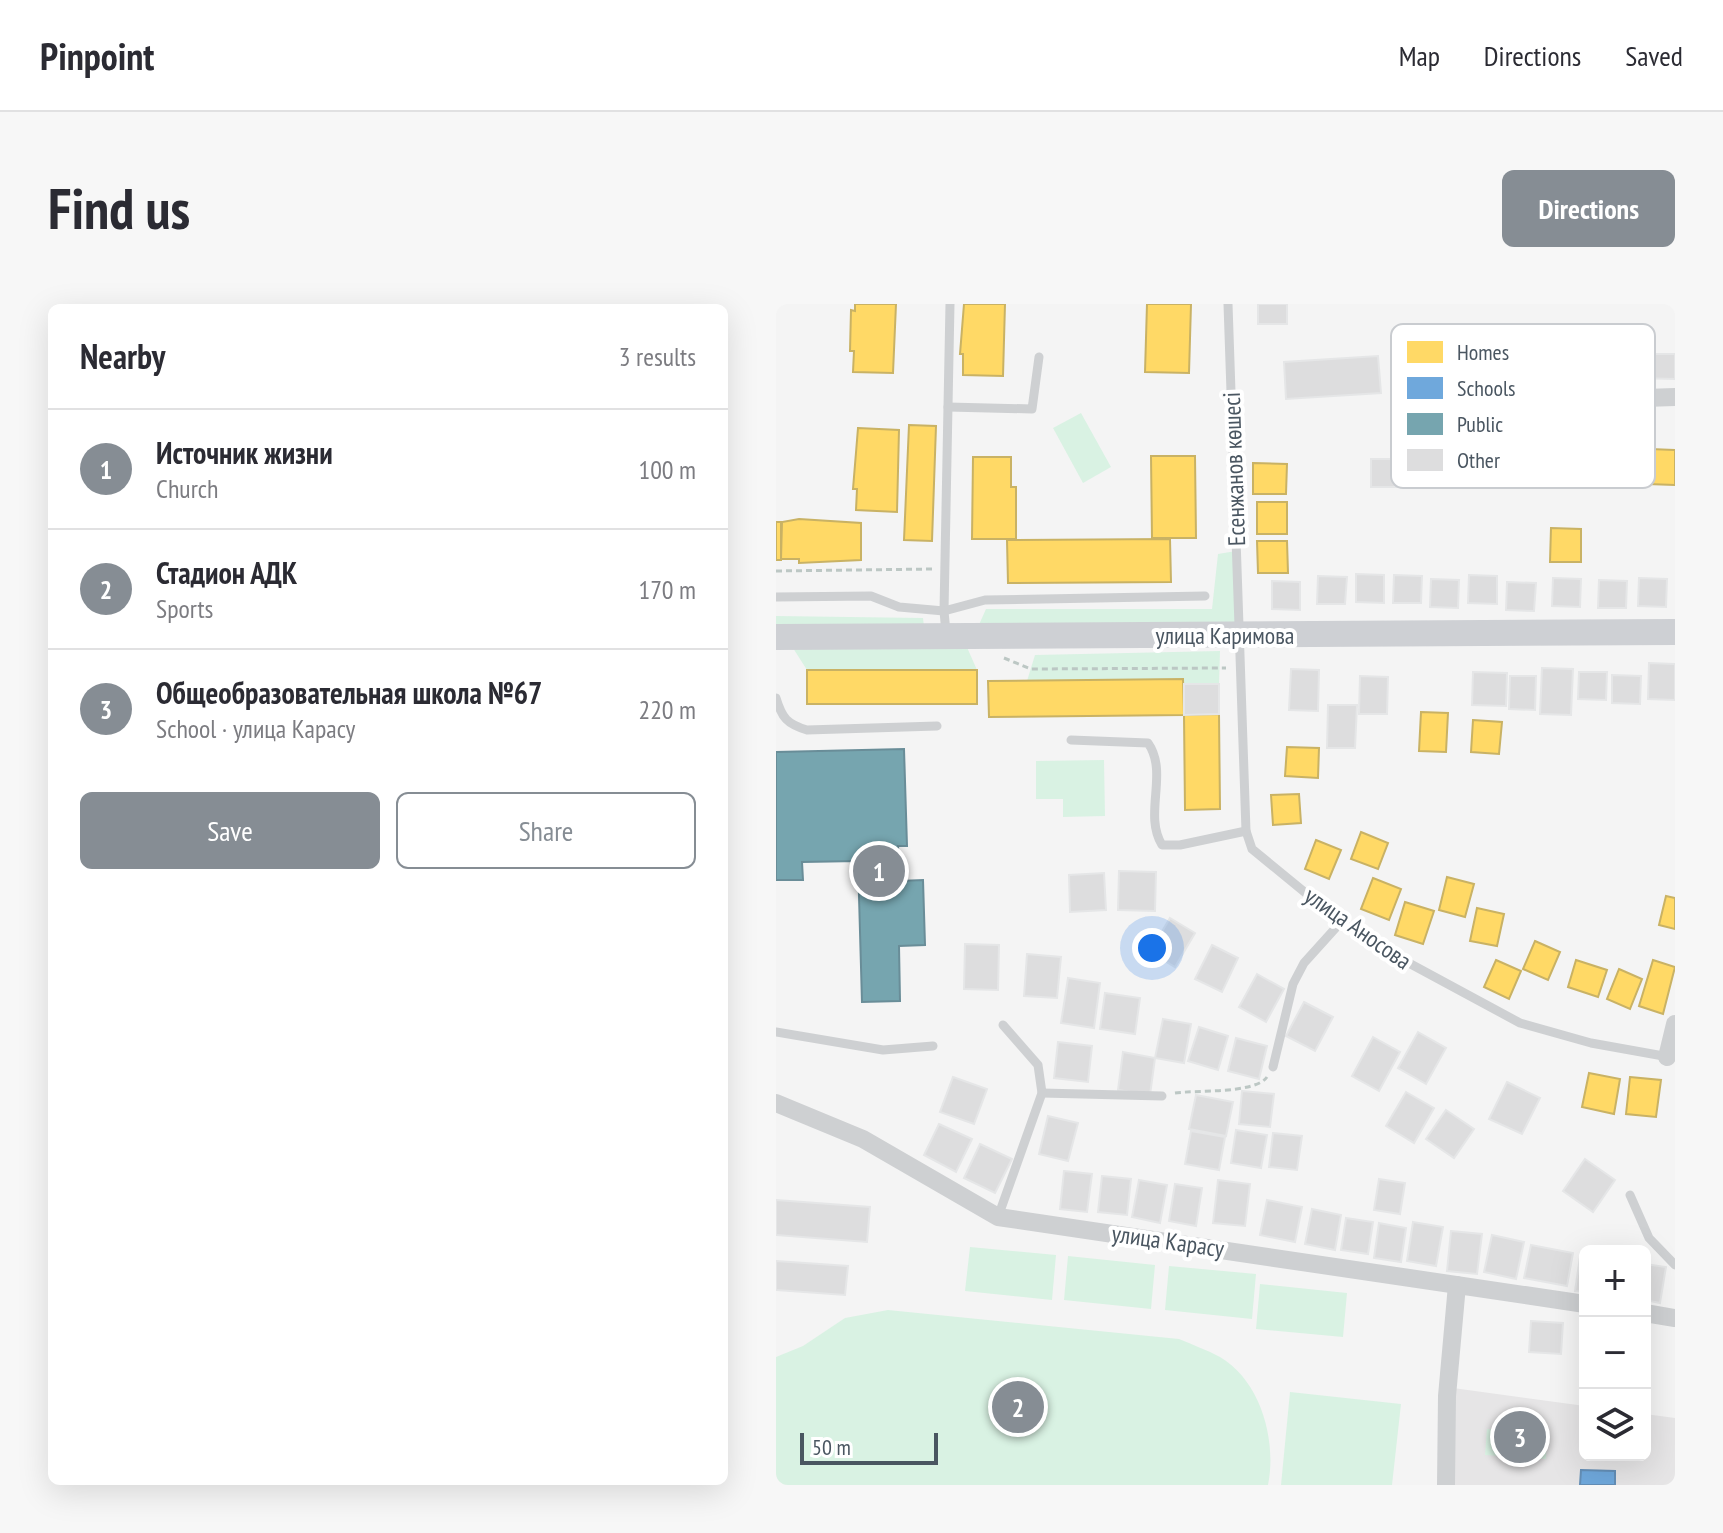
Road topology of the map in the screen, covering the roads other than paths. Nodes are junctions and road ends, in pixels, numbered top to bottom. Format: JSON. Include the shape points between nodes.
{"nodes":[{"id":1,"x":950,"y":304,"type":"edge"},
{"id":2,"x":1228,"y":304,"type":"edge"},
{"id":3,"x":1039,"y":357,"type":"dead end"},
{"id":4,"x":1675,"y":397,"type":"edge"},
{"id":5,"x":1655,"y":398,"type":"edge"},
{"id":6,"x":948,"y":407,"type":"junction"},
{"id":7,"x":1205,"y":596,"type":"dead end"},
{"id":8,"x":776,"y":597,"type":"edge"},
{"id":9,"x":945,"y":624,"type":"junction"},
{"id":10,"x":1675,"y":632,"type":"edge"},
{"id":11,"x":1239,"y":634,"type":"junction"},
{"id":12,"x":776,"y":637,"type":"edge"},
{"id":13,"x":776,"y":698,"type":"edge"},
{"id":14,"x":937,"y":726,"type":"dead end"},
{"id":15,"x":1071,"y":740,"type":"dead end"},
{"id":16,"x":1246,"y":831,"type":"junction"},
{"id":17,"x":1341,"y":922,"type":"junction"},
{"id":18,"x":1675,"y":1024,"type":"edge"},
{"id":19,"x":1003,"y":1025,"type":"dead end"},
{"id":20,"x":776,"y":1032,"type":"edge"},
{"id":21,"x":933,"y":1046,"type":"dead end"},
{"id":22,"x":1671,"y":1057,"type":"edge"},
{"id":23,"x":1273,"y":1067,"type":"road end"},
{"id":24,"x":1042,"y":1093,"type":"junction"},
{"id":25,"x":1162,"y":1096,"type":"road end"},
{"id":26,"x":776,"y":1103,"type":"edge"},
{"id":27,"x":1630,"y":1195,"type":"dead end"},
{"id":28,"x":998,"y":1217,"type":"junction"},
{"id":29,"x":1675,"y":1265,"type":"edge"},
{"id":30,"x":1457,"y":1285,"type":"junction"},
{"id":31,"x":1579,"y":1303,"type":"edge"},
{"id":32,"x":1651,"y":1314,"type":"edge"},
{"id":33,"x":1675,"y":1318,"type":"edge"},
{"id":34,"x":1446,"y":1485,"type":"edge"}],
"edges":[{"from":1,"to":6,"type":"lane"},
{"from":2,"to":11,"type":"lane","name":"Есенжанов көшесі"},
{"from":3,"to":6,"type":"lane","via":[[1032,409]]},
{"from":4,"to":5,"type":"street"},
{"from":6,"to":9,"type":"lane"},
{"from":7,"to":9,"type":"lane","via":[[985,600]]},
{"from":8,"to":9,"type":"lane","via":[[871,596]]},
{"from":9,"to":11,"type":"street","name":"улица Каримова"},
{"from":9,"to":12,"type":"street","name":"улица Каримова"},
{"from":10,"to":11,"type":"street","name":"улица Каримова"},
{"from":11,"to":16,"type":"lane"},
{"from":13,"to":14,"type":"lane","via":[[790,725],[807,730]]},
{"from":15,"to":16,"type":"lane","via":[[1148,743],[1158,762],[1155,822],[1162,845]]},
{"from":16,"to":17,"type":"lane","name":"улица Аносова","via":[[1252,849]]},
{"from":17,"to":22,"type":"lane","name":"улица Аносова","via":[[1520,1023]]},
{"from":17,"to":23,"type":"lane","via":[[1304,963],[1293,984]]},
{"from":18,"to":22,"type":"street"},
{"from":19,"to":24,"type":"lane","via":[[1038,1065]]},
{"from":20,"to":21,"type":"lane","via":[[883,1050]]},
{"from":24,"to":25,"type":"lane"},
{"from":24,"to":28,"type":"lane"},
{"from":26,"to":28,"type":"street","name":"улица Карасу","via":[[863,1139]]},
{"from":27,"to":29,"type":"lane","via":[[1649,1238]]},
{"from":28,"to":30,"type":"street","name":"улица Карасу"},
{"from":30,"to":31,"type":"street","name":"улица Карасу"},
{"from":30,"to":34,"type":"street"},
{"from":32,"to":33,"type":"street"}]}
